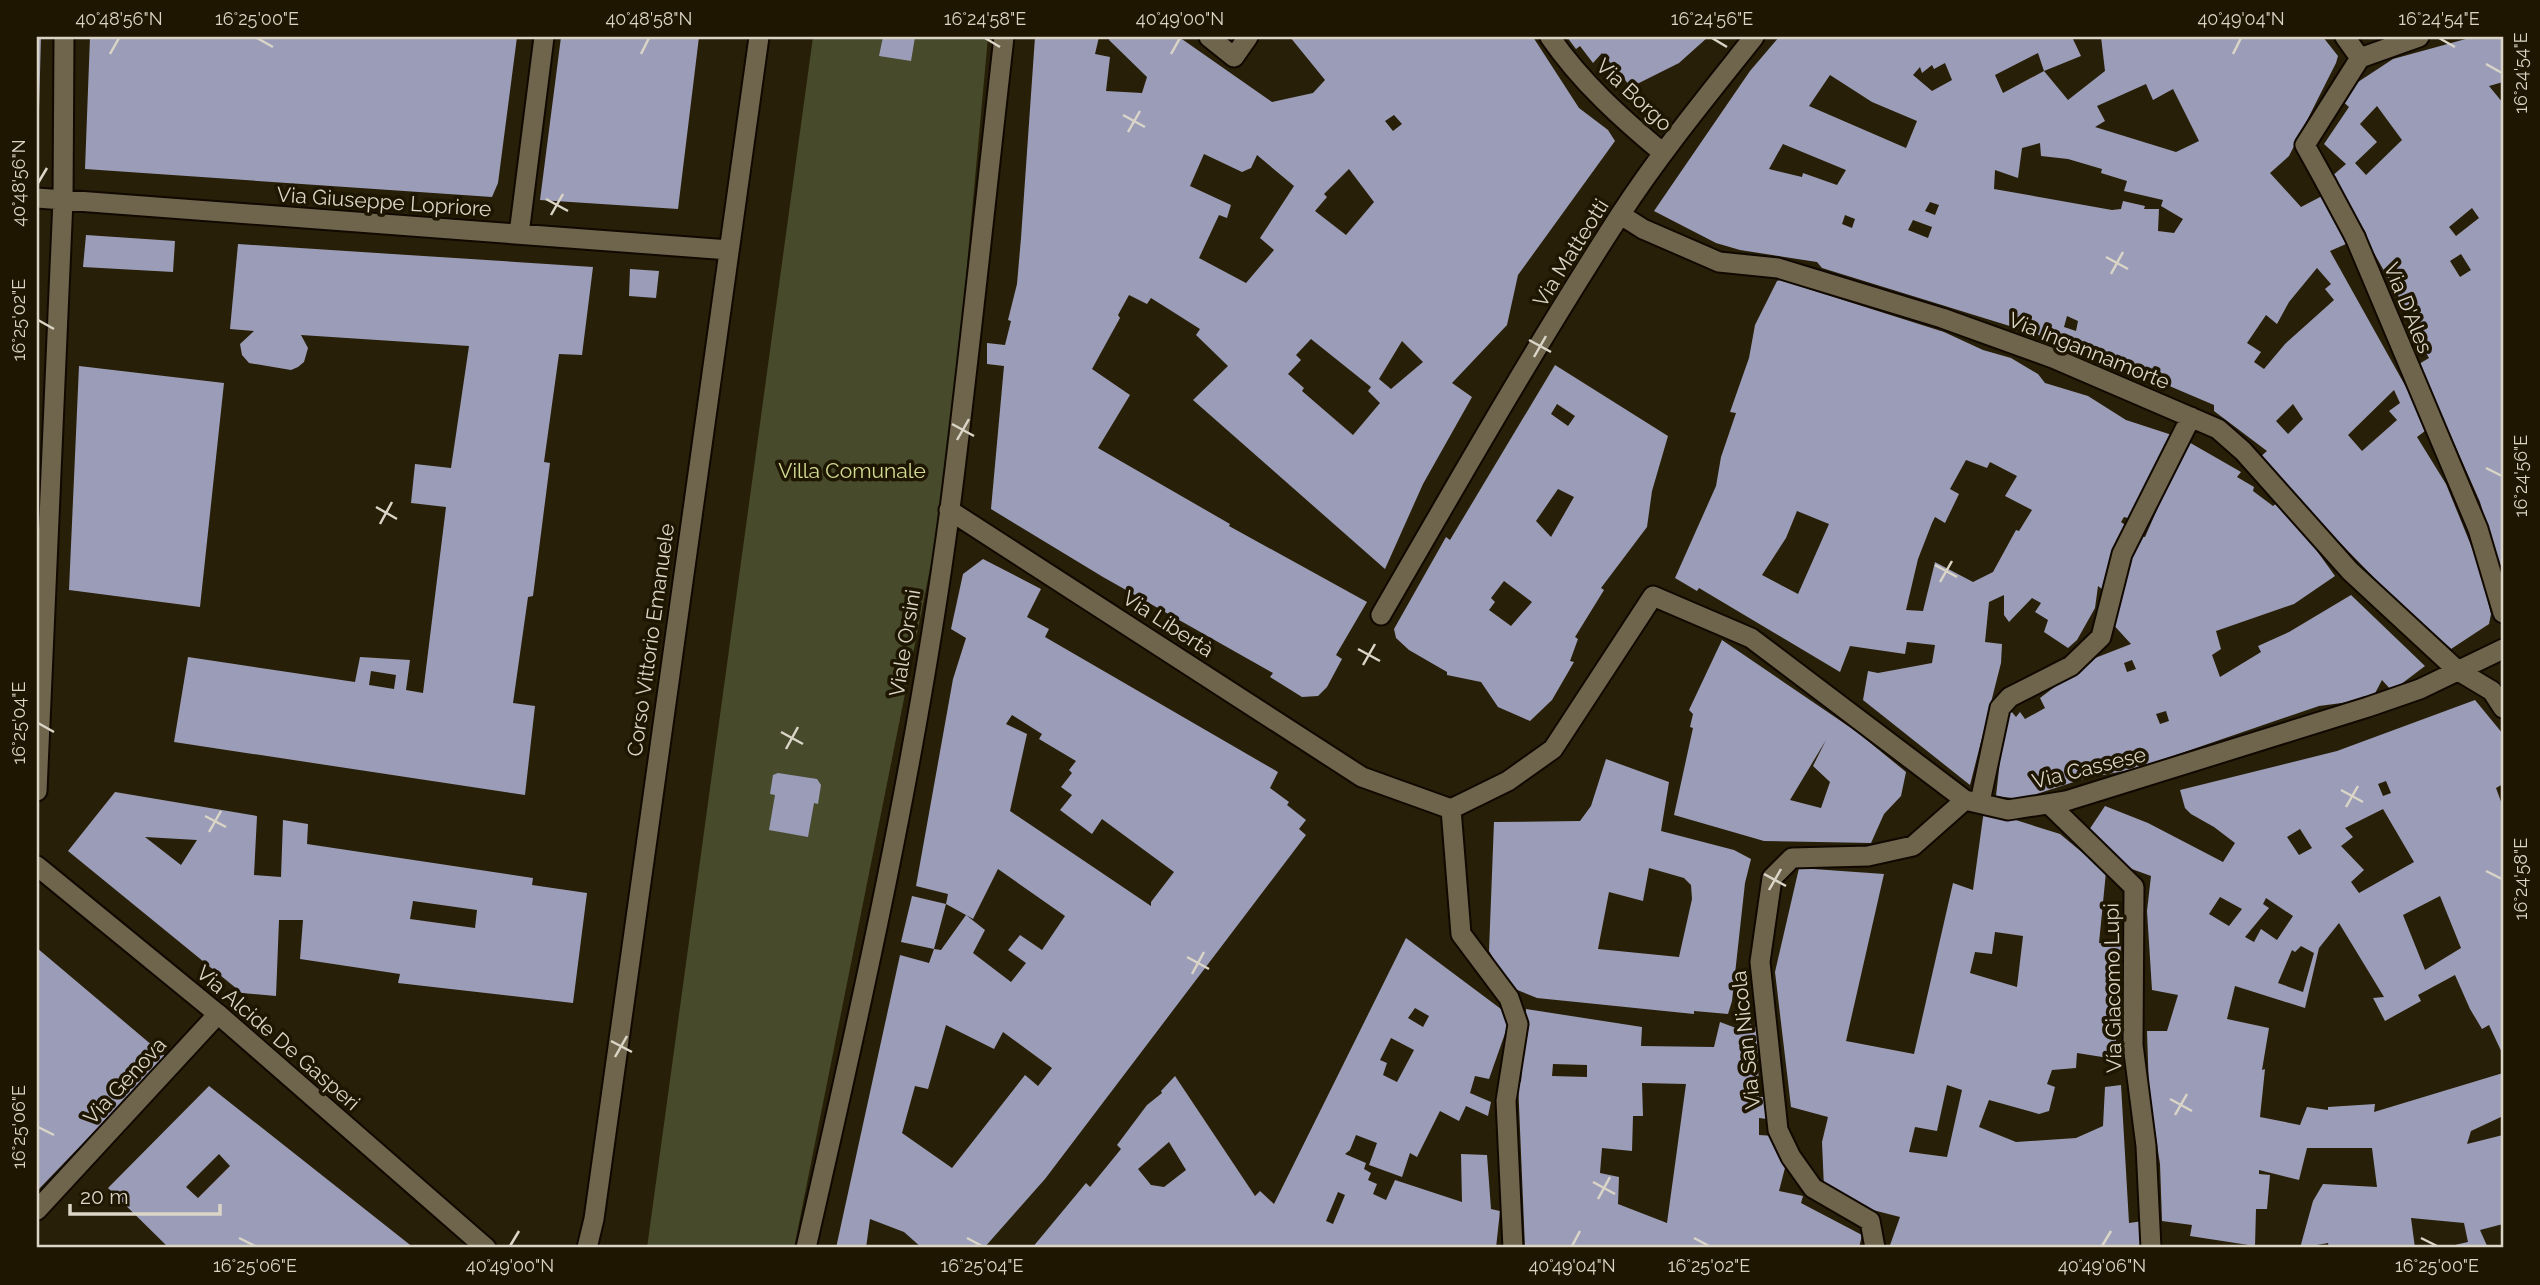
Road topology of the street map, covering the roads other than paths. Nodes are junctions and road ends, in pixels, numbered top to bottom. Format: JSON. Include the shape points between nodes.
{"nodes":[{"id":1,"x":64,"y":37,"type":"edge"},
{"id":2,"x":544,"y":37,"type":"edge"},
{"id":3,"x":759,"y":37,"type":"edge"},
{"id":4,"x":1004,"y":37,"type":"edge"},
{"id":5,"x":1209,"y":37,"type":"edge"},
{"id":6,"x":1248,"y":37,"type":"edge"},
{"id":7,"x":1550,"y":37,"type":"edge"},
{"id":8,"x":1754,"y":37,"type":"edge"},
{"id":9,"x":2345,"y":37,"type":"edge"},
{"id":10,"x":2419,"y":37,"type":"edge"},
{"id":11,"x":2360,"y":58,"type":"junction"},
{"id":12,"x":1663,"y":153,"type":"junction"},
{"id":13,"x":37,"y":198,"type":"edge"},
{"id":14,"x":63,"y":200,"type":"junction"},
{"id":15,"x":1620,"y":215,"type":"junction"},
{"id":16,"x":519,"y":234,"type":"junction"},
{"id":17,"x":729,"y":250,"type":"junction"},
{"id":18,"x":2191,"y":417,"type":"junction"},
{"id":19,"x":949,"y":510,"type":"junction"},
{"id":20,"x":2503,"y":613,"type":"edge"},
{"id":21,"x":1381,"y":615,"type":"dead end"},
{"id":22,"x":2503,"y":649,"type":"edge"},
{"id":23,"x":2457,"y":670,"type":"junction"},
{"id":24,"x":2503,"y":708,"type":"edge"},
{"id":25,"x":37,"y":791,"type":"edge"},
{"id":26,"x":1972,"y":801,"type":"junction"},
{"id":27,"x":2049,"y":804,"type":"junction"},
{"id":28,"x":1451,"y":809,"type":"junction"},
{"id":29,"x":37,"y":866,"type":"edge"},
{"id":30,"x":218,"y":1014,"type":"junction"},
{"id":31,"x":37,"y":1210,"type":"edge"},
{"id":32,"x":486,"y":1248,"type":"edge"},
{"id":33,"x":587,"y":1248,"type":"edge"},
{"id":34,"x":806,"y":1248,"type":"edge"},
{"id":35,"x":1513,"y":1248,"type":"edge"},
{"id":36,"x":1875,"y":1248,"type":"edge"},
{"id":37,"x":2151,"y":1248,"type":"edge"}],
"edges":[{"from":1,"to":14,"type":"street"},
{"from":2,"to":16,"type":"street"},
{"from":3,"to":17,"type":"street","name":"Corso Vittorio Emanuele"},
{"from":4,"to":19,"type":"street","name":"Viale Orsini"},
{"from":5,"to":6,"type":"street","via":[[1234,57]]},
{"from":7,"to":12,"type":"street","name":"Via Borgo","via":[[1617,116]]},
{"from":8,"to":12,"type":"street","name":"Via Matteotti"},
{"from":9,"to":11,"type":"street"},
{"from":10,"to":11,"type":"street"},
{"from":11,"to":20,"type":"street","name":"Via D'Ales","via":[[2305,145],[2355,237],[2478,529]]},
{"from":12,"to":15,"type":"street","name":"Via Matteotti"},
{"from":13,"to":14,"type":"street","name":"Via Giuseppe Lopriore"},
{"from":14,"to":16,"type":"street","name":"Via Giuseppe Lopriore"},
{"from":14,"to":25,"type":"street"},
{"from":15,"to":18,"type":"street","name":"Via Ingannamorte","via":[[1718,262],[1778,268],[1942,318],[2053,358]]},
{"from":15,"to":21,"type":"street","name":"Via Matteotti"},
{"from":16,"to":17,"type":"street","name":"Via Giuseppe Lopriore"},
{"from":17,"to":33,"type":"street","name":"Corso Vittorio Emanuele"},
{"from":18,"to":23,"type":"street","name":"Via Ingannamorte","via":[[2218,429],[2243,451],[2350,571]]},
{"from":18,"to":26,"type":"street","via":[[2122,554],[2101,637],[2071,666],[2010,697],[2000,708]]},
{"from":19,"to":28,"type":"street","name":"Via Libertà","via":[[1362,777]]},
{"from":19,"to":34,"type":"street","name":"Viale Orsini","via":[[869,976]]},
{"from":22,"to":23,"type":"street","name":"Via Cassese"},
{"from":23,"to":24,"type":"street","name":"Via Ingannamorte","via":[[2492,691]]},
{"from":23,"to":27,"type":"street","name":"Via Cassese","via":[[2368,708]]},
{"from":26,"to":27,"type":"street","name":"Via Cassese","via":[[2008,810]]},
{"from":26,"to":28,"type":"street","name":"Via Cassese","via":[[1751,638],[1653,596],[1553,749],[1508,781]]},
{"from":26,"to":36,"type":"street","name":"Via San Nicola","via":[[1913,846],[1868,856],[1792,858],[1772,878],[1760,962],[1778,1130],[1813,1188],[1870,1221]]},
{"from":27,"to":37,"type":"street","name":"Vía Giacomo Lupi","via":[[2134,887],[2133,1045],[2146,1146]]},
{"from":28,"to":35,"type":"street","via":[[1461,934],[1509,998],[1518,1024],[1506,1101]]},
{"from":29,"to":30,"type":"street","name":"Via Alcide De Gasperi"},
{"from":30,"to":31,"type":"street","name":"Via Genova"},
{"from":30,"to":32,"type":"street","name":"Via Alcide De Gasperi"}]}
